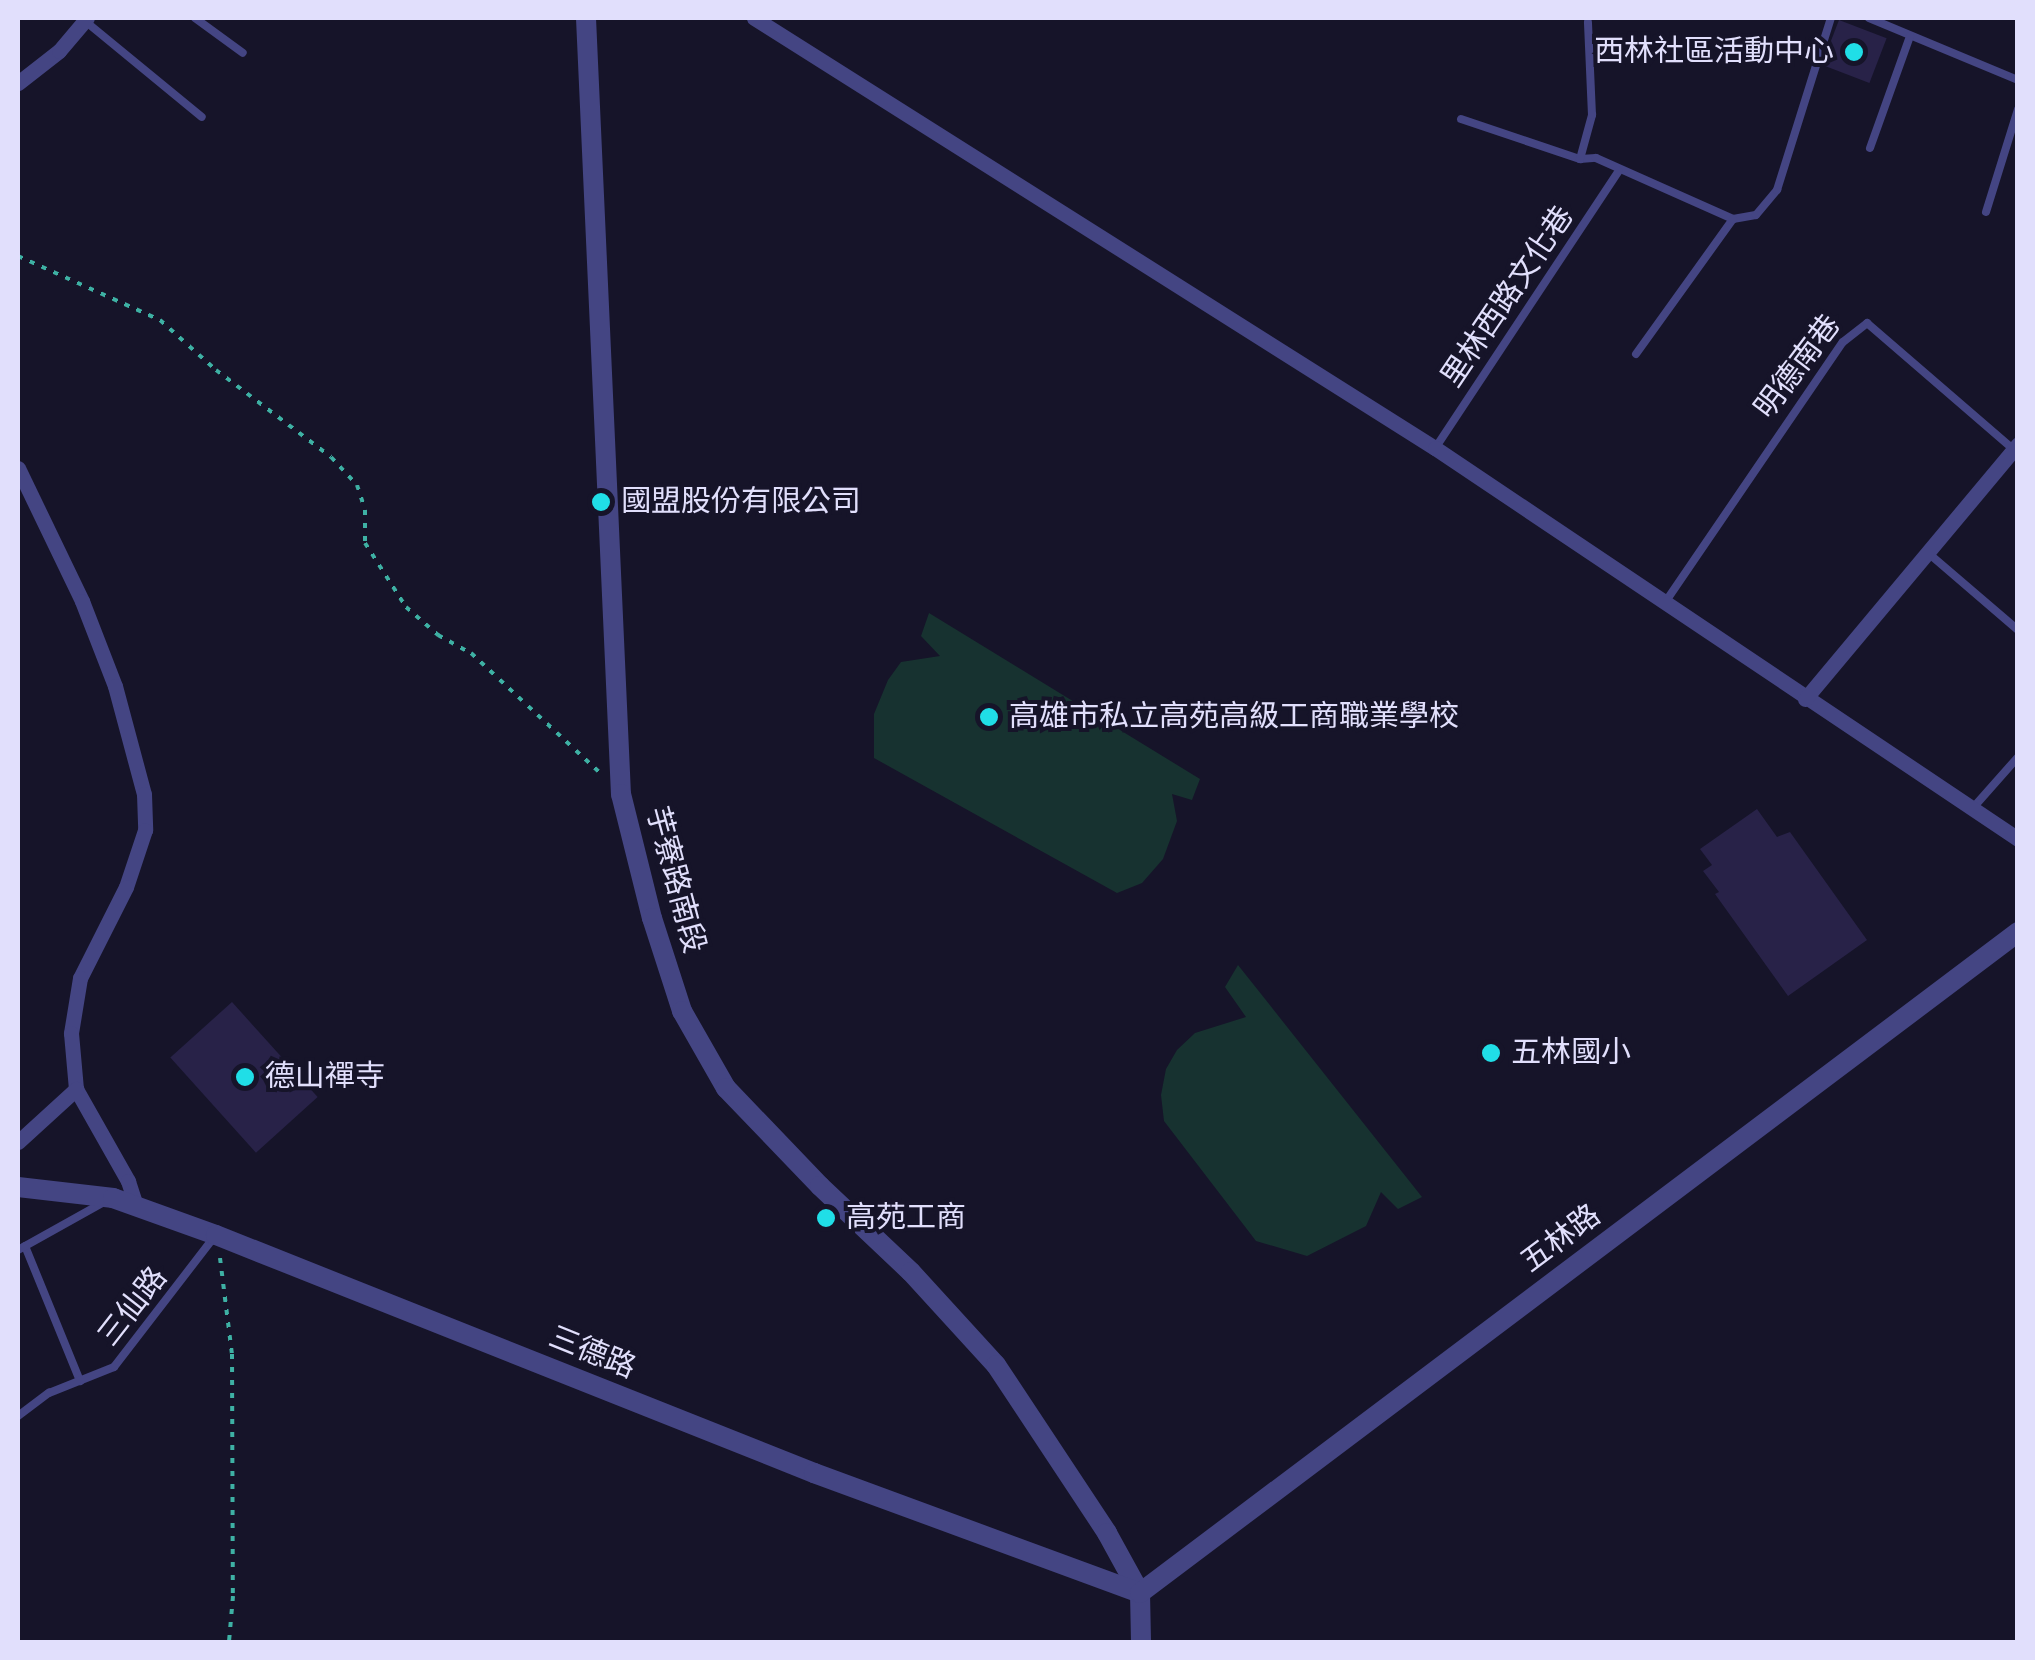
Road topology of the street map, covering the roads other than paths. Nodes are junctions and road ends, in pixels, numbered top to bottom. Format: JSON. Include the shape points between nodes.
{"nodes":[{"id":1,"x":196,"y":18,"type":"edge"},
{"id":2,"x":586,"y":18,"type":"edge"},
{"id":3,"x":754,"y":18,"type":"edge"},
{"id":4,"x":1831,"y":18,"type":"edge"},
{"id":5,"x":1869,"y":18,"type":"edge"},
{"id":6,"x":86,"y":19,"type":"edge"},
{"id":7,"x":1588,"y":22,"type":"dead end"},
{"id":8,"x":1910,"y":36,"type":"junction"},
{"id":9,"x":243,"y":53,"type":"dead end"},
{"id":10,"x":2018,"y":80,"type":"edge"},
{"id":11,"x":18,"y":83,"type":"edge"},
{"id":12,"x":2018,"y":110,"type":"edge"},
{"id":13,"x":202,"y":117,"type":"dead end"},
{"id":14,"x":1461,"y":119,"type":"dead end"},
{"id":15,"x":1870,"y":148,"type":"dead end"},
{"id":16,"x":1580,"y":159,"type":"junction"},
{"id":17,"x":1619,"y":171,"type":"junction"},
{"id":18,"x":1986,"y":212,"type":"dead end"},
{"id":19,"x":1733,"y":219,"type":"junction"},
{"id":20,"x":1636,"y":354,"type":"dead end"},
{"id":21,"x":2016,"y":447,"type":"edge"},
{"id":22,"x":1435,"y":448,"type":"junction"},
{"id":23,"x":18,"y":468,"type":"edge"},
{"id":24,"x":1927,"y":552,"type":"junction"},
{"id":25,"x":1664,"y":604,"type":"junction"},
{"id":26,"x":2018,"y":630,"type":"edge"},
{"id":27,"x":1805,"y":699,"type":"junction"},
{"id":28,"x":2018,"y":757,"type":"edge"},
{"id":29,"x":1972,"y":809,"type":"junction"},
{"id":30,"x":2018,"y":838,"type":"edge"},
{"id":31,"x":2018,"y":932,"type":"edge"},
{"id":32,"x":76,"y":1088,"type":"junction"},
{"id":33,"x":18,"y":1142,"type":"edge"},
{"id":34,"x":18,"y":1187,"type":"edge"},
{"id":35,"x":113,"y":1198,"type":"junction"},
{"id":36,"x":136,"y":1206,"type":"junction"},
{"id":37,"x":216,"y":1235,"type":"junction"},
{"id":38,"x":21,"y":1248,"type":"edge"},
{"id":39,"x":80,"y":1381,"type":"junction"},
{"id":40,"x":18,"y":1416,"type":"edge"},
{"id":41,"x":1140,"y":1593,"type":"junction"},
{"id":42,"x":1141,"y":1642,"type":"edge"}],
"edges":[{"from":1,"to":9,"type":"lane"},
{"from":2,"to":41,"type":"street","name":"芋寮路南段","via":[[621,794],[682,1012],[726,1088],[996,1365]]},
{"from":3,"to":22,"type":"street"},
{"from":4,"to":19,"type":"lane","via":[[1776,190],[1756,215]]},
{"from":5,"to":8,"type":"lane"},
{"from":6,"to":11,"type":"street","via":[[60,52]]},
{"from":6,"to":13,"type":"lane"},
{"from":7,"to":16,"type":"lane","via":[[1592,114]]},
{"from":8,"to":10,"type":"lane"},
{"from":8,"to":15,"type":"lane"},
{"from":12,"to":18,"type":"lane"},
{"from":14,"to":16,"type":"lane"},
{"from":16,"to":17,"type":"lane","via":[[1596,158]]},
{"from":17,"to":19,"type":"lane"},
{"from":17,"to":22,"type":"lane","name":"里林西路文化巷"},
{"from":19,"to":20,"type":"lane"},
{"from":21,"to":24,"type":"street","name":"明德南巷"},
{"from":21,"to":25,"type":"lane","name":"明德南巷","via":[[1867,323],[1843,342]]},
{"from":22,"to":25,"type":"street"},
{"from":23,"to":32,"type":"street","via":[[115,686],[144,794],[145,830],[126,887],[80,978],[71,1033]]},
{"from":24,"to":26,"type":"lane"},
{"from":24,"to":27,"type":"street","name":"明德南巷"},
{"from":25,"to":27,"type":"street"},
{"from":27,"to":29,"type":"street"},
{"from":28,"to":29,"type":"lane"},
{"from":29,"to":30,"type":"street"},
{"from":31,"to":41,"type":"street","name":"五林路"},
{"from":32,"to":33,"type":"street"},
{"from":32,"to":36,"type":"street"},
{"from":34,"to":35,"type":"street","name":"三德路"},
{"from":35,"to":36,"type":"street","name":"三德路"},
{"from":35,"to":38,"type":"lane"},
{"from":36,"to":37,"type":"street","name":"三德路"},
{"from":37,"to":39,"type":"lane","name":"三仙路","via":[[114,1368]]},
{"from":37,"to":41,"type":"street","name":"三德路","via":[[814,1474]]},
{"from":38,"to":39,"type":"lane"},
{"from":39,"to":40,"type":"lane","name":"三仙路"},
{"from":41,"to":42,"type":"street"}]}
